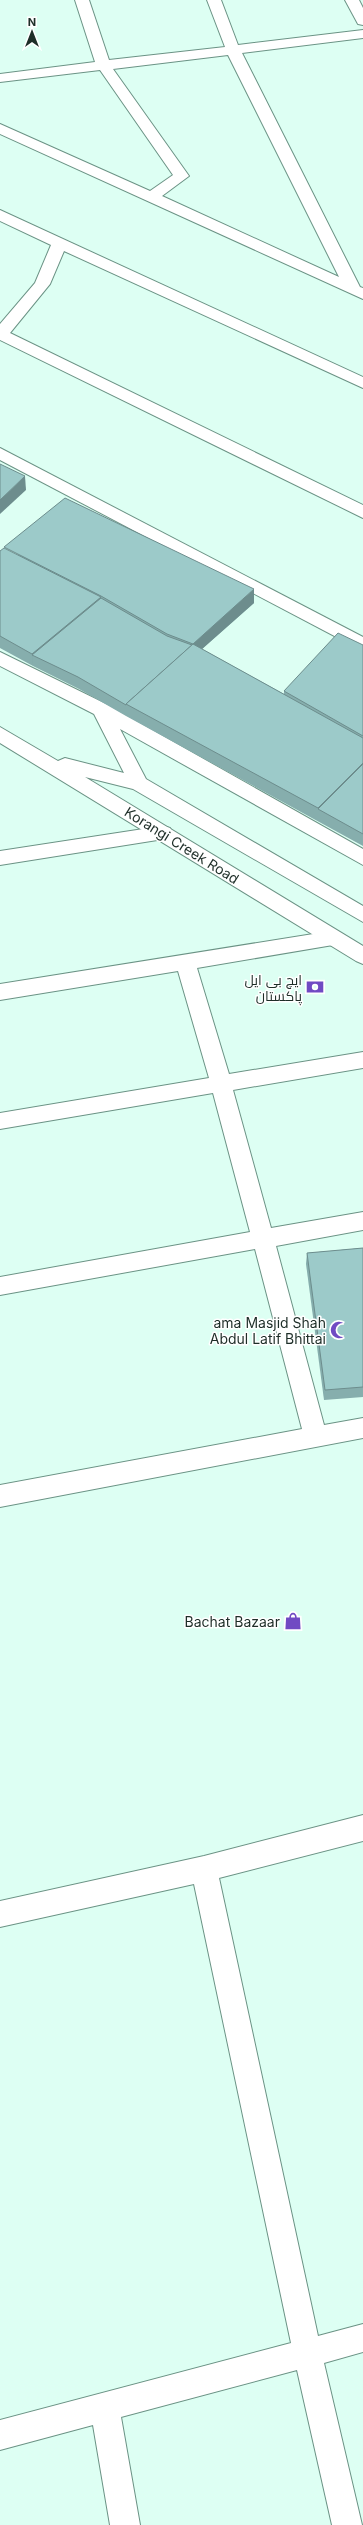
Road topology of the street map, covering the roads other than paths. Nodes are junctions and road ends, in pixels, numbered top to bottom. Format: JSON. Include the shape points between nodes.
{"nodes":[{"id":1,"x":82,"y":0,"type":"edge"},
{"id":2,"x":214,"y":0,"type":"edge"},
{"id":3,"x":352,"y":0,"type":"edge"},
{"id":4,"x":363,"y":21,"type":"edge"},
{"id":5,"x":363,"y":34,"type":"edge"},
{"id":6,"x":233,"y":50,"type":"junction"},
{"id":7,"x":103,"y":64,"type":"junction"},
{"id":8,"x":0,"y":78,"type":"edge"},
{"id":9,"x":0,"y":128,"type":"edge"},
{"id":10,"x":151,"y":197,"type":"junction"},
{"id":11,"x":0,"y":215,"type":"edge"},
{"id":12,"x":60,"y":242,"type":"junction"},
{"id":13,"x":358,"y":291,"type":"edge"},
{"id":14,"x":0,"y":334,"type":"edge"},
{"id":15,"x":363,"y":382,"type":"edge"},
{"id":16,"x":0,"y":453,"type":"edge"},
{"id":17,"x":363,"y":512,"type":"edge"},
{"id":18,"x":363,"y":645,"type":"edge"},
{"id":19,"x":0,"y":658,"type":"edge"},
{"id":20,"x":101,"y":710,"type":"junction"},
{"id":21,"x":0,"y":734,"type":"edge"},
{"id":22,"x":40,"y":758,"type":"junction"},
{"id":23,"x":140,"y":784,"type":"junction"},
{"id":24,"x":164,"y":833,"type":"junction"},
{"id":25,"x":0,"y":858,"type":"edge"},
{"id":26,"x":363,"y":858,"type":"edge"},
{"id":27,"x":363,"y":915,"type":"edge"},
{"id":28,"x":332,"y":939,"type":"junction"},
{"id":29,"x":363,"y":956,"type":"edge"},
{"id":30,"x":185,"y":962,"type":"junction"},
{"id":31,"x":0,"y":992,"type":"edge"},
{"id":32,"x":363,"y":1060,"type":"edge"},
{"id":33,"x":221,"y":1083,"type":"junction"},
{"id":34,"x":0,"y":1121,"type":"edge"},
{"id":35,"x":363,"y":1221,"type":"edge"},
{"id":36,"x":264,"y":1240,"type":"junction"},
{"id":37,"x":0,"y":1286,"type":"edge"},
{"id":38,"x":363,"y":1428,"type":"edge"},
{"id":39,"x":316,"y":1437,"type":"junction"},
{"id":40,"x":0,"y":1496,"type":"edge"},
{"id":41,"x":363,"y":1828,"type":"edge"},
{"id":42,"x":204,"y":1869,"type":"junction"},
{"id":43,"x":0,"y":1914,"type":"edge"},
{"id":44,"x":363,"y":2338,"type":"edge"},
{"id":45,"x":307,"y":2352,"type":"junction"},
{"id":46,"x":105,"y":2408,"type":"junction"},
{"id":47,"x":0,"y":2435,"type":"edge"},
{"id":48,"x":125,"y":2525,"type":"edge"},
{"id":49,"x":347,"y":2525,"type":"edge"}],
"edges":[{"from":1,"to":7,"type":"street"},
{"from":2,"to":6,"type":"street"},
{"from":3,"to":4,"type":"street"},
{"from":5,"to":6,"type":"street"},
{"from":6,"to":7,"type":"street"},
{"from":6,"to":13,"type":"street"},
{"from":7,"to":8,"type":"street"},
{"from":7,"to":10,"type":"street","via":[[181,176]]},
{"from":9,"to":10,"type":"street"},
{"from":10,"to":13,"type":"street"},
{"from":11,"to":12,"type":"street"},
{"from":12,"to":14,"type":"street","via":[[42,284]]},
{"from":12,"to":15,"type":"street"},
{"from":14,"to":17,"type":"street"},
{"from":16,"to":18,"type":"street"},
{"from":19,"to":20,"type":"street"},
{"from":20,"to":23,"type":"street"},
{"from":20,"to":26,"type":"street"},
{"from":21,"to":22,"type":"street","name":"Korangi Creek Road"},
{"from":22,"to":23,"type":"street"},
{"from":22,"to":24,"type":"street","name":"Korangi Creek Road"},
{"from":23,"to":27,"type":"street"},
{"from":24,"to":25,"type":"street"},
{"from":24,"to":28,"type":"street","name":"Korangi Creek Road"},
{"from":28,"to":29,"type":"street","name":"Korangi Creek Road"},
{"from":28,"to":30,"type":"street"},
{"from":30,"to":31,"type":"street"},
{"from":30,"to":33,"type":"street"},
{"from":32,"to":33,"type":"street"},
{"from":33,"to":34,"type":"street"},
{"from":33,"to":36,"type":"street"},
{"from":35,"to":36,"type":"street"},
{"from":36,"to":37,"type":"street"},
{"from":36,"to":39,"type":"street"},
{"from":38,"to":39,"type":"street"},
{"from":39,"to":40,"type":"street"},
{"from":41,"to":42,"type":"street"},
{"from":42,"to":43,"type":"street"},
{"from":42,"to":45,"type":"street"},
{"from":44,"to":45,"type":"street"},
{"from":45,"to":46,"type":"street"},
{"from":45,"to":49,"type":"street"},
{"from":46,"to":47,"type":"street"},
{"from":46,"to":48,"type":"street"}]}
